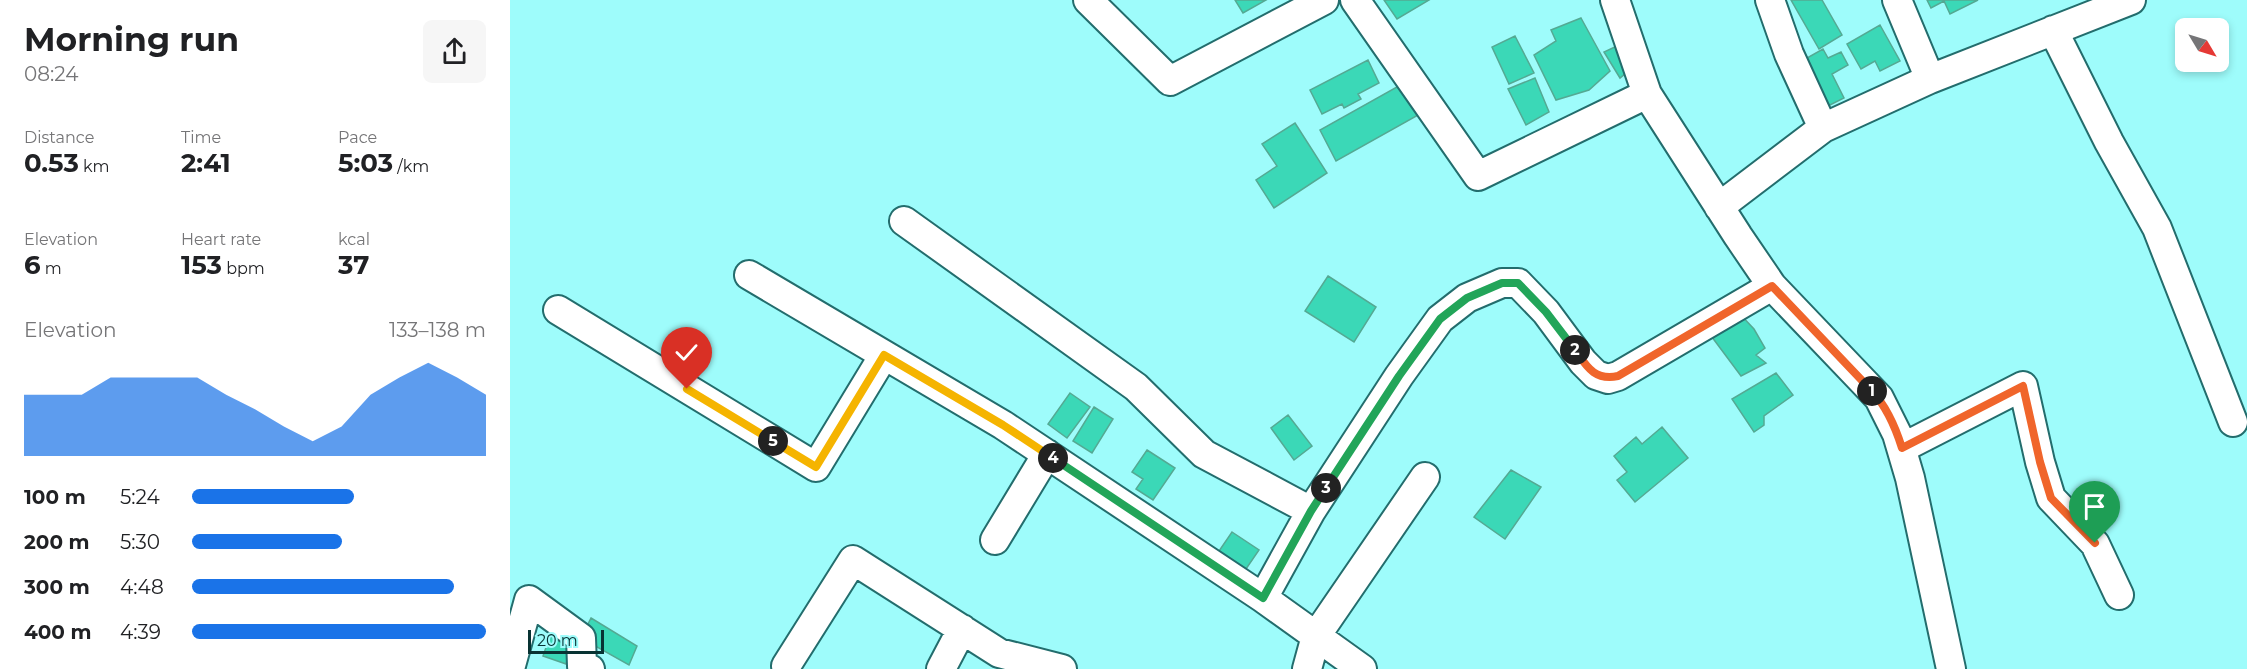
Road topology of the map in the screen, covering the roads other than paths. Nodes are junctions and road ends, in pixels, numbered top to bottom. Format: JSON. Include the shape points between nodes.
{"nodes":[{"id":1,"x":1088,"y":0,"type":"edge"},
{"id":2,"x":1324,"y":0,"type":"edge"},
{"id":3,"x":1355,"y":0,"type":"edge"},
{"id":4,"x":1615,"y":0,"type":"edge"},
{"id":5,"x":1770,"y":0,"type":"edge"},
{"id":6,"x":1897,"y":0,"type":"edge"},
{"id":7,"x":2131,"y":0,"type":"edge"},
{"id":8,"x":2053,"y":30,"type":"junction"},
{"id":9,"x":1930,"y":79,"type":"junction"},
{"id":10,"x":1647,"y":94,"type":"junction"},
{"id":11,"x":1823,"y":128,"type":"junction"},
{"id":12,"x":1719,"y":207,"type":"junction"},
{"id":13,"x":904,"y":221,"type":"dead end"},
{"id":14,"x":750,"y":275,"type":"dead end"},
{"id":15,"x":1772,"y":286,"type":"junction"},
{"id":16,"x":558,"y":310,"type":"dead end"},
{"id":17,"x":884,"y":355,"type":"junction"},
{"id":18,"x":2233,"y":422,"type":"dead end"},
{"id":19,"x":1902,"y":448,"type":"junction"},
{"id":20,"x":1047,"y":454,"type":"junction"},
{"id":21,"x":1425,"y":477,"type":"dead end"},
{"id":22,"x":1311,"y":511,"type":"junction"},
{"id":23,"x":995,"y":540,"type":"dead end"},
{"id":24,"x":2119,"y":595,"type":"dead end"},
{"id":25,"x":1263,"y":598,"type":"junction"},
{"id":26,"x":962,"y":629,"type":"junction"},
{"id":27,"x":1316,"y":636,"type":"junction"},
{"id":28,"x":786,"y":666,"type":"dead end"},
{"id":29,"x":510,"y":669,"type":"edge"},
{"id":30,"x":590,"y":669,"type":"edge"},
{"id":31,"x":941,"y":669,"type":"edge"},
{"id":32,"x":1062,"y":669,"type":"edge"},
{"id":33,"x":1306,"y":669,"type":"edge"},
{"id":34,"x":1362,"y":669,"type":"edge"},
{"id":35,"x":1951,"y":669,"type":"edge"}],
"edges":[{"from":1,"to":2,"type":"street","via":[[1170,81]]},
{"from":3,"to":10,"type":"street","via":[[1478,176]]},
{"from":4,"to":10,"type":"street"},
{"from":5,"to":11,"type":"street","via":[[1789,54]]},
{"from":6,"to":9,"type":"street"},
{"from":7,"to":8,"type":"street"},
{"from":8,"to":9,"type":"street"},
{"from":8,"to":18,"type":"street","via":[[2157,228]]},
{"from":9,"to":11,"type":"street"},
{"from":10,"to":12,"type":"street"},
{"from":11,"to":12,"type":"street"},
{"from":12,"to":15,"type":"street"},
{"from":13,"to":22,"type":"street","via":[[1136,387],[1204,454]]},
{"from":14,"to":17,"type":"street"},
{"from":15,"to":19,"type":"street","via":[[1879,398]]},
{"from":15,"to":22,"type":"street","via":[[1618,376],[1608,378],[1596,375],[1583,362],[1546,312],[1518,283],[1502,283],[1467,298],[1440,319]]},
{"from":16,"to":17,"type":"street","via":[[816,467]]},
{"from":17,"to":20,"type":"street"},
{"from":19,"to":24,"type":"street","via":[[2023,386],[2051,498],[2095,543]]},
{"from":19,"to":35,"type":"street"},
{"from":20,"to":23,"type":"street"},
{"from":20,"to":25,"type":"street"},
{"from":21,"to":27,"type":"street"},
{"from":22,"to":25,"type":"street"},
{"from":25,"to":27,"type":"street"},
{"from":26,"to":28,"type":"street","via":[[853,560]]},
{"from":26,"to":31,"type":"street"},
{"from":26,"to":32,"type":"street","via":[[999,653]]},
{"from":27,"to":33,"type":"street"},
{"from":27,"to":34,"type":"street"},
{"from":29,"to":30,"type":"street","via":[[529,600],[581,638],[582,666]]}]}
